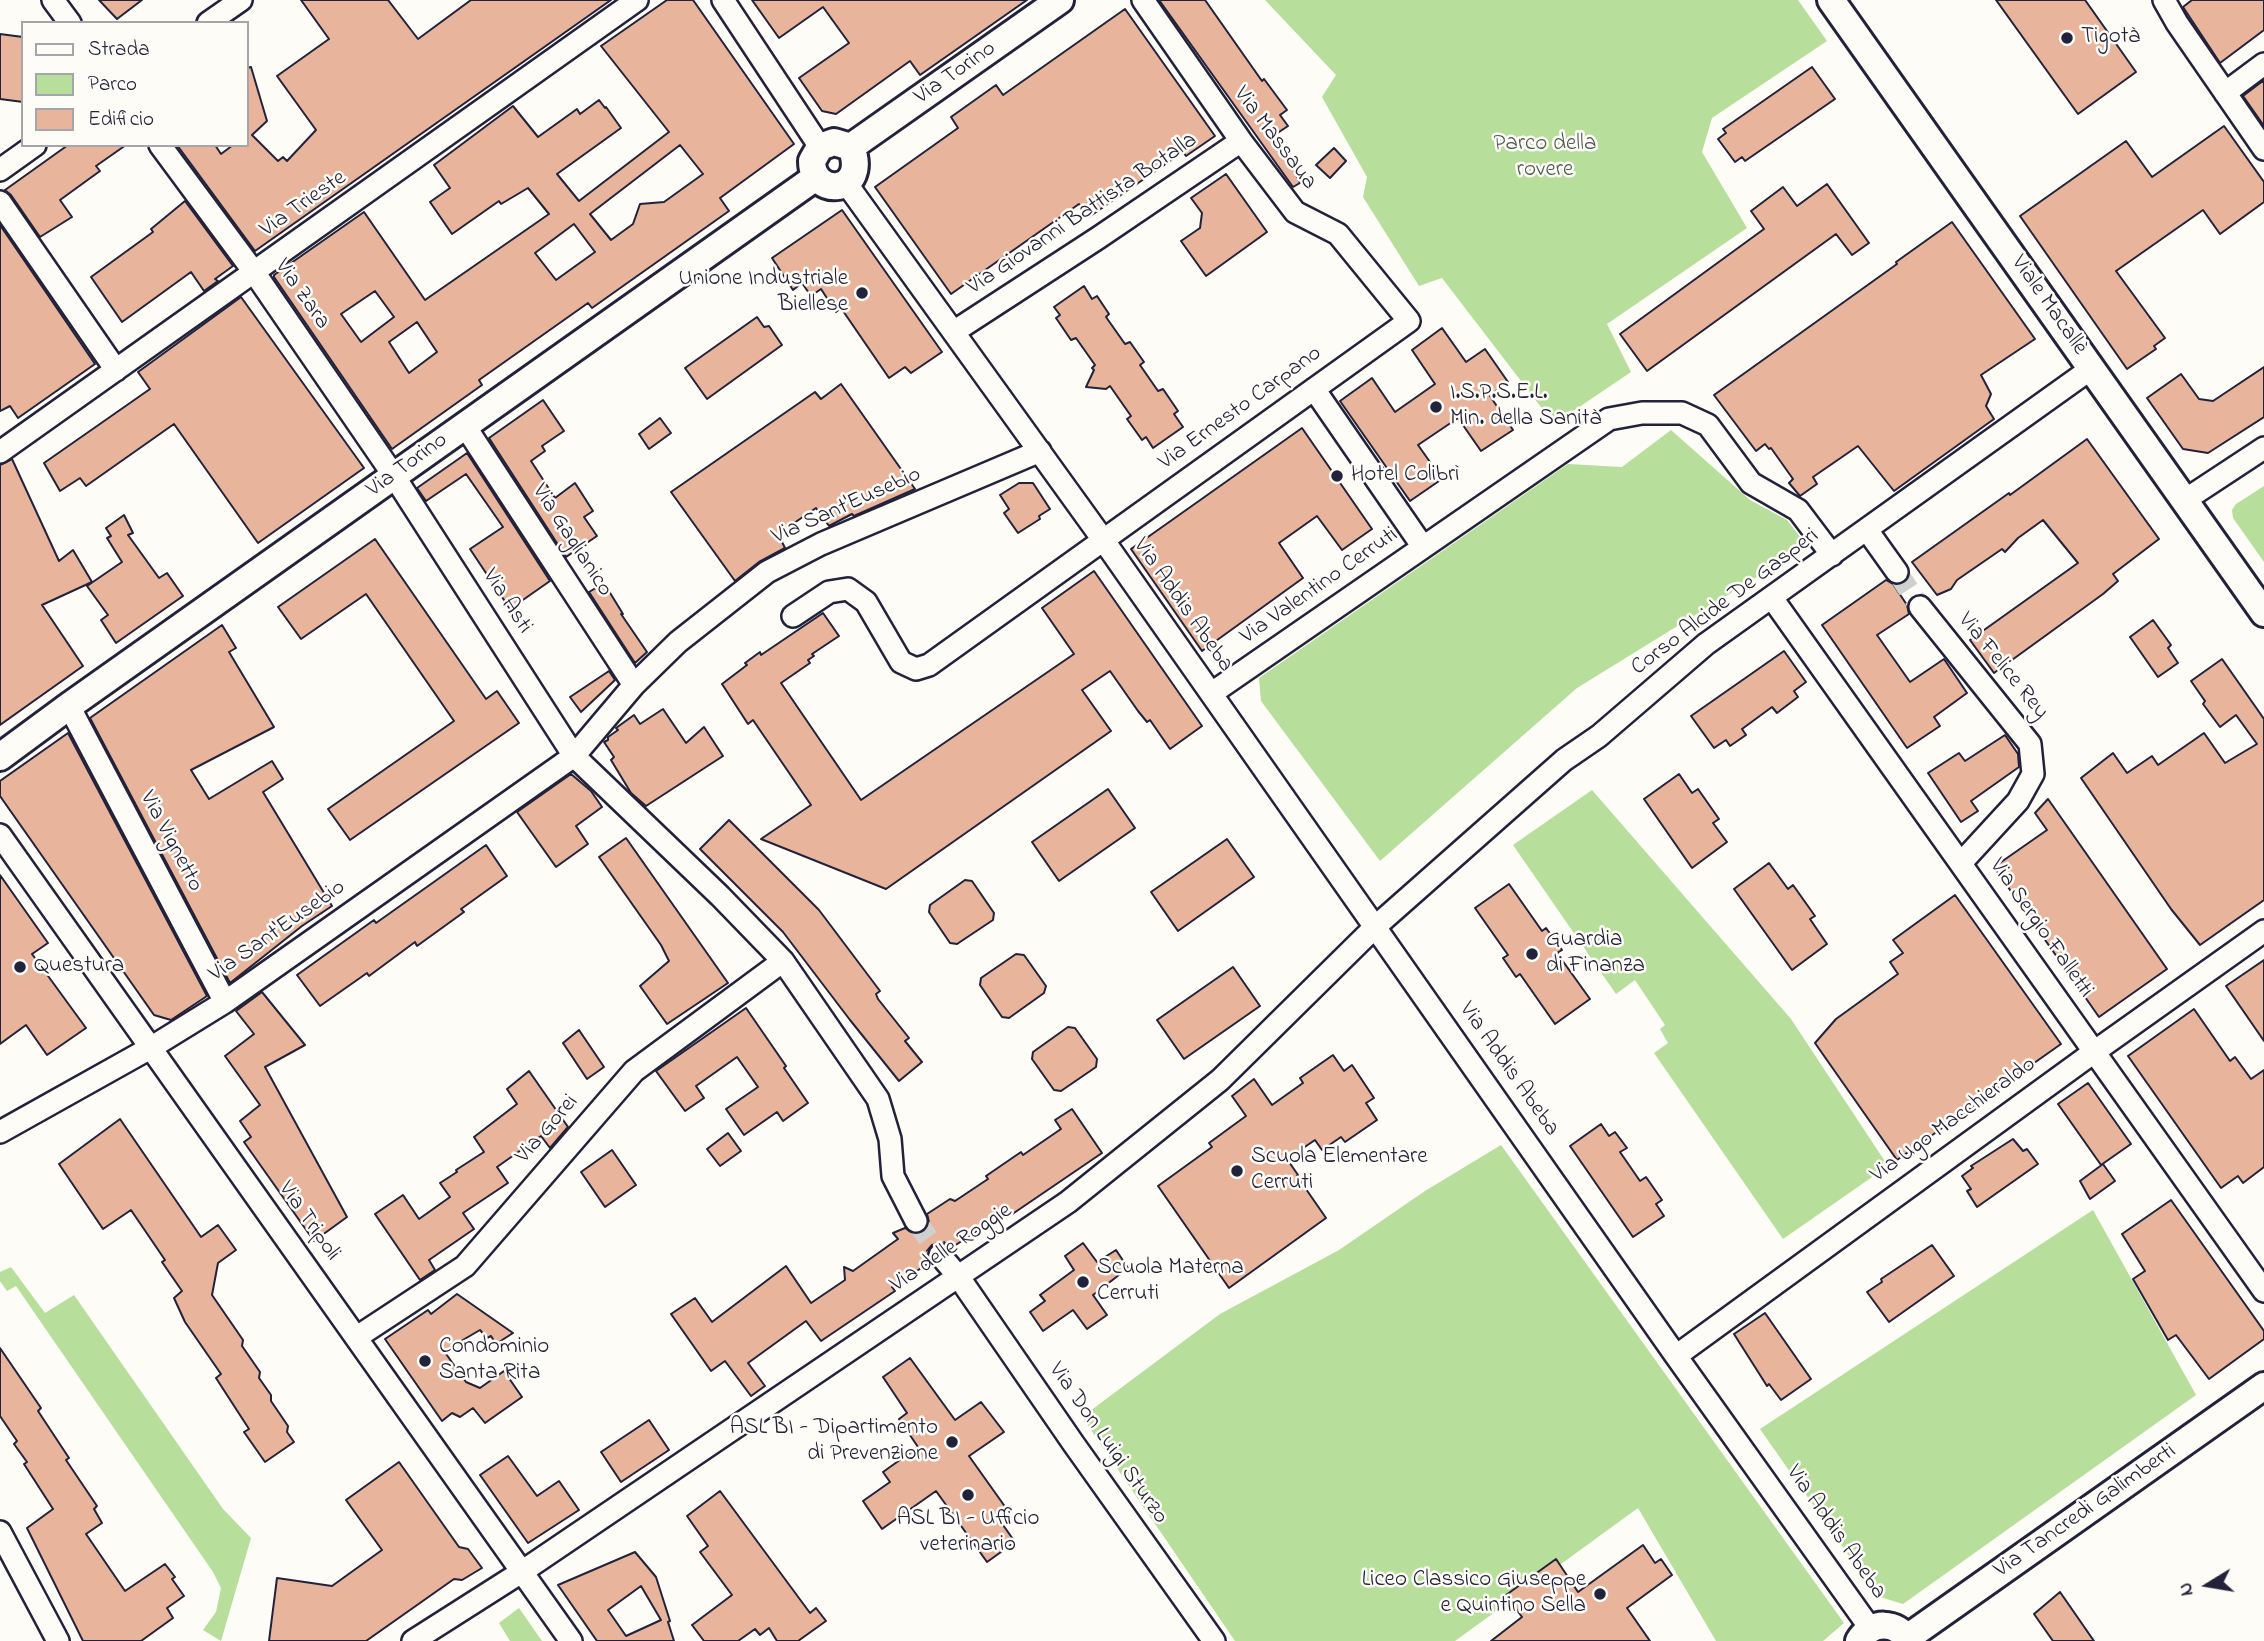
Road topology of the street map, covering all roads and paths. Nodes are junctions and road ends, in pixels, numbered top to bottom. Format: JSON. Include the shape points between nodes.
{"nodes":[{"id":1,"x":53,"y":0,"type":"edge"},
{"id":2,"x":241,"y":0,"type":"edge"},
{"id":3,"x":637,"y":0,"type":"edge"},
{"id":4,"x":723,"y":0,"type":"edge"},
{"id":5,"x":1060,"y":0,"type":"edge"},
{"id":6,"x":1143,"y":0,"type":"edge"},
{"id":7,"x":1831,"y":0,"type":"edge"},
{"id":8,"x":2164,"y":0,"type":"edge"},
{"id":9,"x":69,"y":21,"type":"edge"},
{"id":10,"x":211,"y":21,"type":"edge"},
{"id":11,"x":2264,"y":64,"type":"edge"},
{"id":12,"x":2225,"y":93,"type":"junction"},
{"id":13,"x":1241,"y":141,"type":"junction"},
{"id":14,"x":820,"y":146,"type":"junction"},
{"id":15,"x":31,"y":147,"type":"edge"},
{"id":16,"x":161,"y":147,"type":"edge"},
{"id":17,"x":850,"y":147,"type":"junction"},
{"id":18,"x":2264,"y":149,"type":"edge"},
{"id":19,"x":0,"y":170,"type":"edge"},
{"id":20,"x":816,"y":177,"type":"junction"},
{"id":21,"x":846,"y":183,"type":"junction"},
{"id":22,"x":0,"y":202,"type":"edge"},
{"id":23,"x":254,"y":272,"type":"junction"},
{"id":24,"x":1409,"y":321,"type":"joint"},
{"id":25,"x":955,"y":331,"type":"junction"},
{"id":26,"x":2092,"y":368,"type":"junction"},
{"id":27,"x":116,"y":370,"type":"junction"},
{"id":28,"x":1314,"y":389,"type":"junction"},
{"id":29,"x":465,"y":426,"type":"junction"},
{"id":30,"x":2264,"y":448,"type":"edge"},
{"id":31,"x":1040,"y":451,"type":"junction"},
{"id":32,"x":0,"y":452,"type":"edge"},
{"id":33,"x":394,"y":476,"type":"junction"},
{"id":34,"x":2185,"y":500,"type":"junction"},
{"id":35,"x":1867,"y":530,"type":"junction"},
{"id":36,"x":1104,"y":541,"type":"junction"},
{"id":37,"x":1423,"y":547,"type":"junction"},
{"id":38,"x":1832,"y":555,"type":"junction"},
{"id":39,"x":1897,"y":572,"type":"tunnel mouth"},
{"id":40,"x":1772,"y":598,"type":"junction"},
{"id":41,"x":1920,"y":607,"type":"tunnel mouth"},
{"id":42,"x":2264,"y":613,"type":"edge"},
{"id":43,"x":793,"y":616,"type":"dead end"},
{"id":44,"x":634,"y":685,"type":"junction"},
{"id":45,"x":1212,"y":693,"type":"junction"},
{"id":46,"x":69,"y":706,"type":"junction"},
{"id":47,"x":575,"y":756,"type":"junction"},
{"id":48,"x":0,"y":757,"type":"edge"},
{"id":49,"x":0,"y":835,"type":"edge"},
{"id":50,"x":1961,"y":863,"type":"junction"},
{"id":51,"x":1375,"y":927,"type":"junction"},
{"id":52,"x":2264,"y":931,"type":"edge"},
{"id":53,"x":783,"y":961,"type":"junction"},
{"id":54,"x":225,"y":1002,"type":"junction"},
{"id":55,"x":152,"y":1047,"type":"junction"},
{"id":56,"x":2094,"y":1052,"type":"junction"},
{"id":57,"x":0,"y":1132,"type":"edge"},
{"id":58,"x":916,"y":1221,"type":"tunnel mouth"},
{"id":59,"x":940,"y":1255,"type":"tunnel mouth"},
{"id":60,"x":958,"y":1276,"type":"junction"},
{"id":61,"x":2264,"y":1291,"type":"edge"},
{"id":62,"x":357,"y":1336,"type":"junction"},
{"id":63,"x":1676,"y":1356,"type":"junction"},
{"id":64,"x":2264,"y":1386,"type":"edge"},
{"id":65,"x":0,"y":1532,"type":"edge"},
{"id":66,"x":523,"y":1571,"type":"junction"},
{"id":67,"x":1865,"y":1635,"type":"edge"},
{"id":68,"x":1908,"y":1639,"type":"edge"},
{"id":69,"x":58,"y":1641,"type":"edge"},
{"id":70,"x":413,"y":1641,"type":"edge"},
{"id":71,"x":572,"y":1641,"type":"edge"},
{"id":72,"x":1214,"y":1641,"type":"edge"}],
"edges":[{"from":1,"to":9,"type":"street"},
{"from":2,"to":10,"type":"street"},
{"from":3,"to":23,"type":"street","name":"Via Trieste"},
{"from":4,"to":14,"type":"street"},
{"from":5,"to":17,"type":"street","name":"Via Torino"},
{"from":6,"to":13,"type":"street","name":"Via Massaua"},
{"from":7,"to":26,"type":"street","name":"Viale Macallè"},
{"from":8,"to":12,"type":"street"},
{"from":11,"to":12,"type":"street"},
{"from":12,"to":18,"type":"street"},
{"from":13,"to":24,"type":"street","name":"Via Massaua","via":[[1295,212],[1338,234]]},
{"from":13,"to":25,"type":"street","name":"Via Giovanni Battista Botalla"},
{"from":14,"to":17,"type":"street","via":[[834,142]]},
{"from":14,"to":20,"type":"street","via":[[812,161]]},
{"from":15,"to":19,"type":"street"},
{"from":16,"to":23,"type":"street","name":"Via Zara"},
{"from":17,"to":21,"type":"street","via":[[856,165]]},
{"from":20,"to":21,"type":"street","via":[[833,186]]},
{"from":20,"to":29,"type":"street","name":"Via Torino"},
{"from":21,"to":25,"type":"street","name":"Via Addis Abeba"},
{"from":22,"to":27,"type":"street"},
{"from":23,"to":27,"type":"street","name":"Via Trieste"},
{"from":23,"to":33,"type":"street","name":"Via Zara"},
{"from":24,"to":28,"type":"street","name":"Via Ernesto Carpano"},
{"from":25,"to":31,"type":"street","name":"Via Addis Abeba"},
{"from":26,"to":34,"type":"street","name":"Viale Macallè"},
{"from":26,"to":35,"type":"street","name":"Corso Alcide De Gasperi"},
{"from":27,"to":32,"type":"street","name":"Via Trieste"},
{"from":28,"to":36,"type":"street","name":"Via Ernesto Carpano"},
{"from":28,"to":37,"type":"street","name":"Via Valentino Cerruti"},
{"from":29,"to":33,"type":"street","name":"Via Torino"},
{"from":29,"to":44,"type":"street","name":"Via Gaglianico"},
{"from":30,"to":34,"type":"street"},
{"from":31,"to":36,"type":"street","name":"Via Addis Abeba"},
{"from":31,"to":44,"type":"street","name":"Via Sant'Eusebio","via":[[821,544],[767,572],[678,642]]},
{"from":33,"to":46,"type":"street","name":"Via Torino"},
{"from":33,"to":47,"type":"street","name":"Via Asti"},
{"from":34,"to":42,"type":"street","name":"Viale Macallè"},
{"from":35,"to":38,"type":"street","name":"Corso Alcide De Gasperi"},
{"from":35,"to":39,"type":"street"},
{"from":36,"to":43,"type":"street","name":"Via Addis Abeba","via":[[929,665],[916,669],[901,662],[866,602],[848,589],[829,592]]},
{"from":36,"to":45,"type":"street","name":"Via Addis Abeba"},
{"from":37,"to":38,"type":"street","name":"Via Valentino Cerruti","via":[[1609,419],[1682,413],[1708,425],[1751,483],[1798,510]]},
{"from":37,"to":45,"type":"street","name":"Via Valentino Cerruti"},
{"from":38,"to":40,"type":"street","name":"Corso Alcide De Gasperi"},
{"from":40,"to":50,"type":"street","name":"Via Sergio Falletti"},
{"from":40,"to":51,"type":"street","name":"Corso Alcide De Gasperi","via":[[1564,760]]},
{"from":41,"to":50,"type":"street","name":"Via Felice Rey","via":[[2030,744],[2033,774],[2018,802]]},
{"from":44,"to":47,"type":"street","name":"Via Sant'Eusebio"},
{"from":45,"to":51,"type":"street","name":"Via Addis Abeba"},
{"from":46,"to":48,"type":"street","name":"Via Torino"},
{"from":46,"to":54,"type":"street","name":"Via Vignetto"},
{"from":47,"to":53,"type":"street"},
{"from":47,"to":54,"type":"street","name":"Via Sant'Eusebio"},
{"from":49,"to":55,"type":"street","name":"Via Tripoli"},
{"from":50,"to":56,"type":"street","name":"Via Sergio Falletti"},
{"from":51,"to":60,"type":"street","name":"Via delle Roggie","via":[[1220,1080],[1068,1202]]},
{"from":51,"to":63,"type":"street","name":"Via Addis Abeba"},
{"from":52,"to":56,"type":"street","name":"Via Ugo Macchieraldo"},
{"from":53,"to":58,"type":"street","via":[[878,1099],[890,1139],[893,1176]]},
{"from":53,"to":62,"type":"street","name":"Via Gorei","via":[[634,1071],[465,1266]]},
{"from":54,"to":55,"type":"street","name":"Via Sant'Eusebio"},
{"from":55,"to":57,"type":"street","name":"Via Sant'Eusebio"},
{"from":55,"to":62,"type":"street","name":"Via Tripoli"},
{"from":56,"to":61,"type":"street","name":"Via Sergio Falletti"},
{"from":56,"to":63,"type":"street","name":"Via Ugo Macchieraldo"},
{"from":59,"to":60,"type":"street"},
{"from":60,"to":66,"type":"street","name":"Via delle Roggie"},
{"from":60,"to":72,"type":"street","name":"Via Don Luigi Sturzo"},
{"from":62,"to":66,"type":"street","name":"Via Tripoli"},
{"from":63,"to":67,"type":"street","name":"Via Addis Abeba"},
{"from":64,"to":68,"type":"street","name":"Via Tancredi Galimberti"},
{"from":65,"to":69,"type":"street"},
{"from":66,"to":70,"type":"street","name":"Via delle Roggie"},
{"from":66,"to":71,"type":"street","name":"Via Tripoli"},
{"from":67,"to":68,"type":"street","via":[[1880,1625],[1891,1626]]}]}
